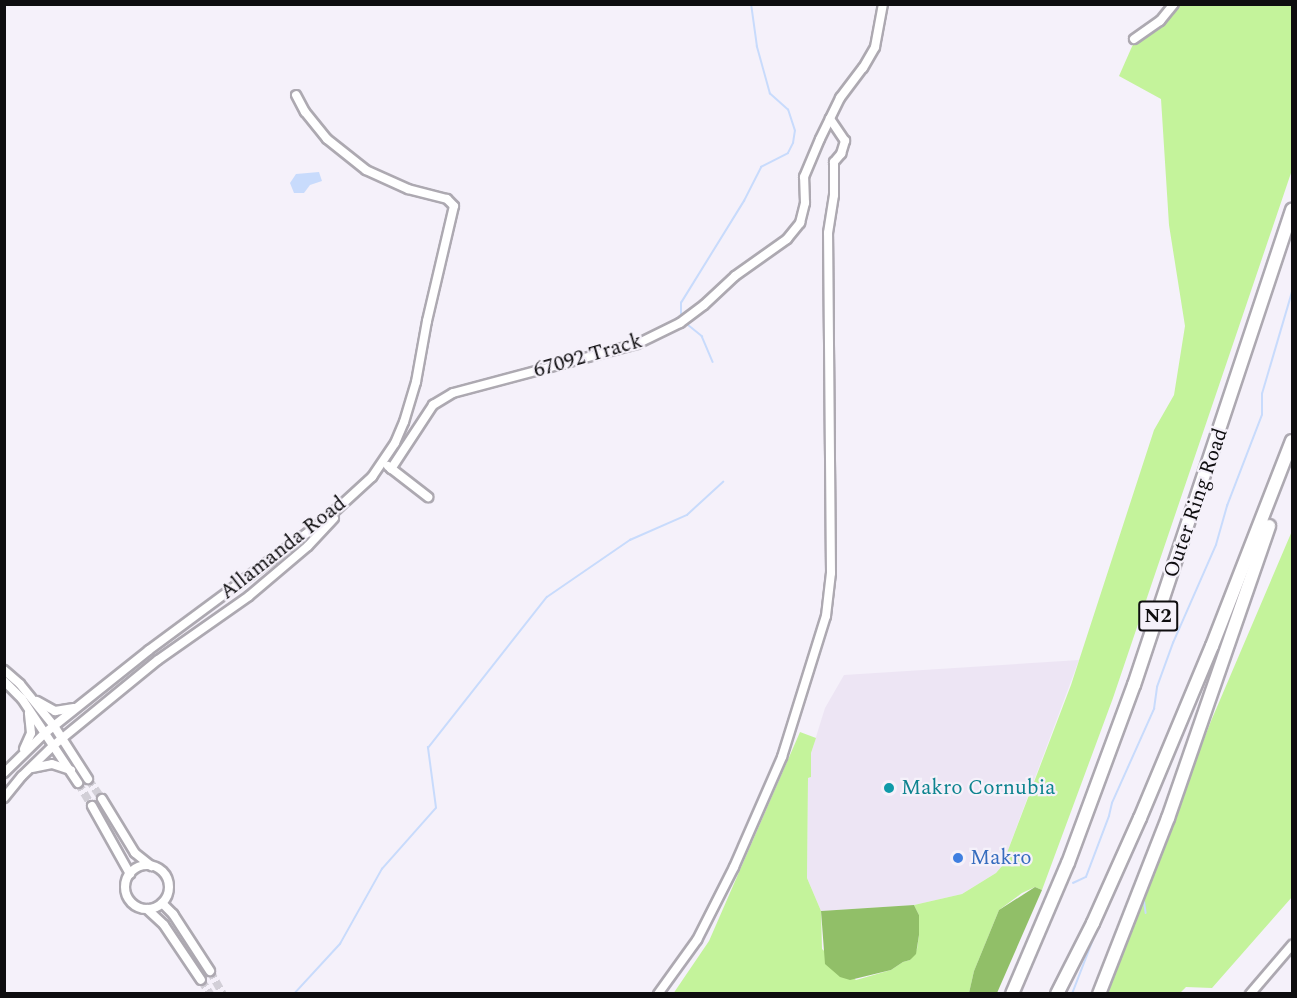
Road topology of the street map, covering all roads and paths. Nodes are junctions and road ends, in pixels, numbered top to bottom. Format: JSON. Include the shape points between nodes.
{"nodes":[{"id":1,"x":883,"y":4,"type":"edge"},
{"id":2,"x":1174,"y":4,"type":"edge"},
{"id":3,"x":1134,"y":39,"type":"dead end"},
{"id":4,"x":296,"y":95,"type":"dead end"},
{"id":5,"x":830,"y":119,"type":"junction"},
{"id":6,"x":1293,"y":210,"type":"edge"},
{"id":7,"x":1293,"y":441,"type":"edge"},
{"id":8,"x":383,"y":462,"type":"junction"},
{"id":9,"x":1284,"y":464,"type":"junction"},
{"id":10,"x":391,"y":469,"type":"junction"},
{"id":11,"x":353,"y":494,"type":"junction"},
{"id":12,"x":428,"y":497,"type":"dead end"},
{"id":13,"x":4,"y":670,"type":"edge"},
{"id":14,"x":4,"y":681,"type":"edge"},
{"id":15,"x":29,"y":695,"type":"junction"},
{"id":16,"x":85,"y":703,"type":"junction"},
{"id":17,"x":26,"y":705,"type":"junction"},
{"id":18,"x":54,"y":726,"type":"junction"},
{"id":19,"x":45,"y":733,"type":"junction"},
{"id":20,"x":63,"y":738,"type":"junction"},
{"id":21,"x":54,"y":745,"type":"junction"},
{"id":22,"x":19,"y":757,"type":"junction"},
{"id":23,"x":29,"y":770,"type":"junction"},
{"id":24,"x":72,"y":771,"type":"junction"},
{"id":25,"x":4,"y":773,"type":"edge"},
{"id":26,"x":88,"y":779,"type":"tunnel mouth"},
{"id":27,"x":78,"y":783,"type":"tunnel mouth"},
{"id":28,"x":4,"y":798,"type":"edge"},
{"id":29,"x":102,"y":799,"type":"tunnel mouth"},
{"id":30,"x":92,"y":806,"type":"tunnel mouth"},
{"id":31,"x":152,"y":866,"type":"junction"},
{"id":32,"x":130,"y":874,"type":"junction"},
{"id":33,"x":162,"y":903,"type":"junction"},
{"id":34,"x":147,"y":909,"type":"junction"},
{"id":35,"x":1293,"y":945,"type":"edge"},
{"id":36,"x":210,"y":971,"type":"tunnel mouth"},
{"id":37,"x":201,"y":980,"type":"tunnel mouth"},
{"id":38,"x":658,"y":993,"type":"edge"},
{"id":39,"x":1012,"y":993,"type":"edge"},
{"id":40,"x":1057,"y":993,"type":"edge"},
{"id":41,"x":1099,"y":993,"type":"edge"},
{"id":42,"x":1250,"y":993,"type":"edge"}],
"edges":[{"from":1,"to":5,"type":"street","via":[[875,46]]},
{"from":2,"to":3,"type":"street","via":[[1160,21]]},
{"from":4,"to":8,"type":"street","via":[[327,139],[366,170],[454,206],[411,401]]},
{"from":5,"to":10,"type":"street","name":"67092 Track","via":[[804,177],[805,203],[800,223],[787,239],[735,276],[680,323],[637,345],[453,393],[433,405]]},
{"from":5,"to":38,"type":"street","via":[[845,141],[834,162],[828,233],[831,573],[826,616],[782,757],[734,867],[697,940]]},
{"from":6,"to":39,"type":"highway","name":"Outer Ring Road","number":"N2","via":[[1141,665],[1068,863]]},
{"from":7,"to":9,"type":"highway"},
{"from":8,"to":10,"type":"street"},
{"from":8,"to":11,"type":"street"},
{"from":9,"to":40,"type":"highway","via":[[1140,818]]},
{"from":9,"to":41,"type":"highway","via":[[1271,518],[1168,818]]},
{"from":10,"to":12,"type":"street"},
{"from":11,"to":16,"type":"street","name":"Allamanda Road","via":[[306,535],[149,650]]},
{"from":11,"to":20,"type":"street","name":"Allamanda Road","via":[[285,566],[158,660]]},
{"from":13,"to":15,"type":"street"},
{"from":14,"to":17,"type":"street"},
{"from":15,"to":16,"type":"street","via":[[59,712]]},
{"from":15,"to":18,"type":"street"},
{"from":16,"to":18,"type":"street","name":"Allamanda Road"},
{"from":17,"to":19,"type":"street"},
{"from":17,"to":22,"type":"street","via":[[31,733]]},
{"from":18,"to":19,"type":"street","name":"Allamanda Road"},
{"from":18,"to":20,"type":"street"},
{"from":19,"to":21,"type":"street"},
{"from":19,"to":22,"type":"street","name":"Allamanda Road"},
{"from":20,"to":21,"type":"street","name":"Allamanda Road"},
{"from":20,"to":26,"type":"street"},
{"from":21,"to":23,"type":"street","name":"Allamanda Road"},
{"from":21,"to":24,"type":"street"},
{"from":22,"to":25,"type":"street","name":"Allamanda Road"},
{"from":23,"to":24,"type":"street","via":[[52,764]]},
{"from":23,"to":28,"type":"street","name":"Allamanda Road"},
{"from":24,"to":27,"type":"street"},
{"from":29,"to":31,"type":"street","via":[[135,853]]},
{"from":30,"to":32,"type":"street"},
{"from":31,"to":32,"type":"street","via":[[139,867]]},
{"from":31,"to":33,"type":"street","via":[[168,881],[168,893]]},
{"from":32,"to":34,"type":"street","via":[[128,896],[135,905]]},
{"from":33,"to":34,"type":"street"},
{"from":33,"to":36,"type":"street"},
{"from":34,"to":37,"type":"street","via":[[164,925]]},
{"from":35,"to":42,"type":"street"}]}
